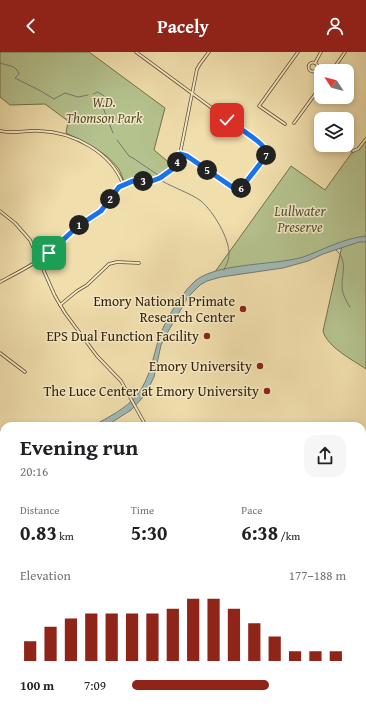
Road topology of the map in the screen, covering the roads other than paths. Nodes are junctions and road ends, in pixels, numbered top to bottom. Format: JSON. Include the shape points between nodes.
{"nodes":[{"id":1,"x":136,"y":52,"type":"edge"},
{"id":2,"x":209,"y":52,"type":"edge"},
{"id":3,"x":298,"y":52,"type":"edge"},
{"id":4,"x":321,"y":52,"type":"edge"},
{"id":5,"x":345,"y":52,"type":"edge"},
{"id":6,"x":315,"y":63,"type":"junction"},
{"id":7,"x":337,"y":64,"type":"edge"},
{"id":8,"x":192,"y":94,"type":"junction"},
{"id":9,"x":314,"y":96,"type":"edge"},
{"id":10,"x":294,"y":123,"type":"dead end"},
{"id":11,"x":285,"y":124,"type":"dead end"},
{"id":12,"x":0,"y":131,"type":"edge"},
{"id":13,"x":366,"y":139,"type":"edge"},
{"id":14,"x":354,"y":150,"type":"edge"},
{"id":15,"x":180,"y":154,"type":"junction"},
{"id":16,"x":123,"y":184,"type":"junction"},
{"id":17,"x":0,"y":211,"type":"edge"},
{"id":18,"x":40,"y":260,"type":"junction"},
{"id":19,"x":139,"y":263,"type":"dead end"},
{"id":20,"x":0,"y":282,"type":"edge"},
{"id":21,"x":60,"y":305,"type":"junction"},
{"id":22,"x":0,"y":353,"type":"edge"},
{"id":23,"x":25,"y":372,"type":"dead end"},
{"id":24,"x":144,"y":422,"type":"edge"}],
"edges":[{"from":1,"to":8,"type":"street"},
{"from":2,"to":8,"type":"street","via":[[197,69]]},
{"from":3,"to":11,"type":"street","via":[[259,106]]},
{"from":4,"to":6,"type":"street"},
{"from":5,"to":7,"type":"street"},
{"from":6,"to":6,"type":"street","via":[[310,63],[308,69],[314,71],[317,68]]},
{"from":8,"to":15,"type":"street"},
{"from":8,"to":15,"type":"street","via":[[262,145],[266,155],[242,187],[235,189],[187,156]]},
{"from":9,"to":10,"type":"street"},
{"from":12,"to":16,"type":"street","via":[[55,132],[78,139],[116,169]]},
{"from":13,"to":14,"type":"street"},
{"from":15,"to":16,"type":"street","via":[[174,168],[160,178]]},
{"from":16,"to":18,"type":"street","via":[[101,211],[78,226]]},
{"from":17,"to":18,"type":"street","via":[[23,232]]},
{"from":18,"to":20,"type":"street"},
{"from":18,"to":21,"type":"street"},
{"from":19,"to":21,"type":"street","via":[[109,264]]},
{"from":21,"to":24,"type":"street","via":[[97,356],[121,381]]},
{"from":22,"to":23,"type":"street"}]}
